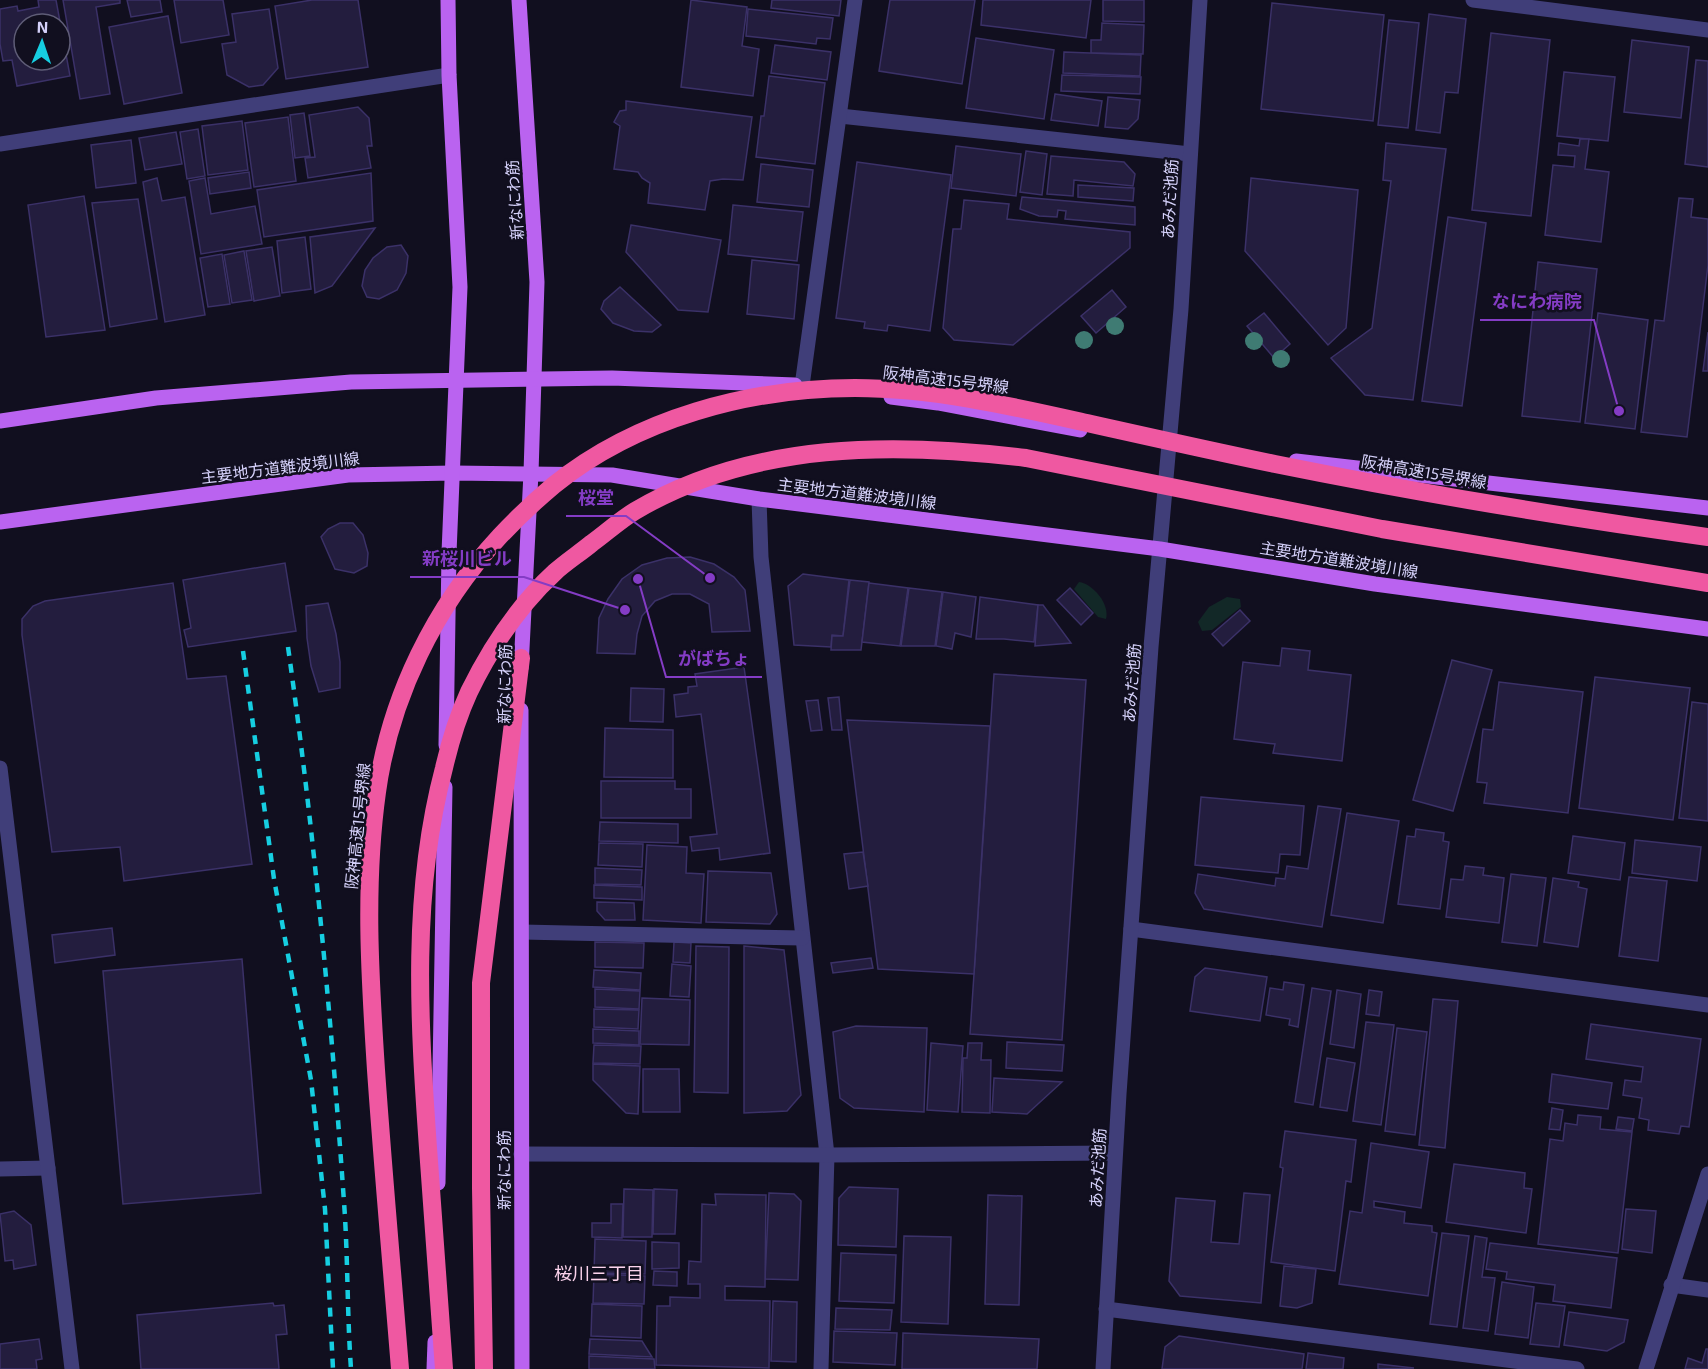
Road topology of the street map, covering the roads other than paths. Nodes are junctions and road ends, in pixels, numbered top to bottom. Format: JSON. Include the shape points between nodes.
{"nodes":[{"id":1,"x":448,"y":0,"type":"edge"},
{"id":2,"x":519,"y":0,"type":"edge"},
{"id":3,"x":855,"y":0,"type":"edge"},
{"id":4,"x":1200,"y":0,"type":"edge"},
{"id":5,"x":1473,"y":0,"type":"edge"},
{"id":6,"x":1708,"y":30,"type":"edge"},
{"id":7,"x":449,"y":75,"type":"junction"},
{"id":8,"x":840,"y":116,"type":"junction"},
{"id":9,"x":0,"y":144,"type":"edge"},
{"id":10,"x":1190,"y":154,"type":"junction"},
{"id":11,"x":534,"y":379,"type":"junction"},
{"id":12,"x":457,"y":380,"type":"junction"},
{"id":13,"x":802,"y":386,"type":"junction"},
{"id":14,"x":0,"y":421,"type":"edge"},
{"id":15,"x":1169,"y":446,"type":"junction"},
{"id":16,"x":453,"y":473,"type":"junction"},
{"id":17,"x":531,"y":473,"type":"junction"},
{"id":18,"x":759,"y":499,"type":"junction"},
{"id":19,"x":1708,"y":508,"type":"edge"},
{"id":20,"x":0,"y":522,"type":"edge"},
{"id":21,"x":1708,"y":537,"type":"edge"},
{"id":22,"x":1160,"y":549,"type":"junction"},
{"id":23,"x":1708,"y":583,"type":"edge"},
{"id":24,"x":1708,"y":629,"type":"edge"},
{"id":25,"x":521,"y":658,"type":"junction"},
{"id":26,"x":0,"y":768,"type":"edge"},
{"id":27,"x":1131,"y":929,"type":"junction"},
{"id":28,"x":522,"y":932,"type":"junction"},
{"id":29,"x":802,"y":938,"type":"junction"},
{"id":30,"x":1708,"y":1005,"type":"edge"},
{"id":31,"x":1115,"y":1153,"type":"junction"},
{"id":32,"x":520,"y":1154,"type":"junction"},
{"id":33,"x":826,"y":1155,"type":"junction"},
{"id":34,"x":48,"y":1168,"type":"junction"},
{"id":35,"x":0,"y":1169,"type":"edge"},
{"id":36,"x":1708,"y":1174,"type":"edge"},
{"id":37,"x":1671,"y":1285,"type":"junction"},
{"id":38,"x":1708,"y":1290,"type":"edge"},
{"id":39,"x":1106,"y":1309,"type":"junction"},
{"id":40,"x":72,"y":1369,"type":"edge"},
{"id":41,"x":400,"y":1369,"type":"edge"},
{"id":42,"x":434,"y":1369,"type":"edge"},
{"id":43,"x":444,"y":1369,"type":"edge"},
{"id":44,"x":484,"y":1369,"type":"edge"},
{"id":45,"x":522,"y":1369,"type":"edge"},
{"id":46,"x":821,"y":1369,"type":"edge"},
{"id":47,"x":1103,"y":1369,"type":"edge"},
{"id":48,"x":1576,"y":1369,"type":"edge"},
{"id":49,"x":1646,"y":1369,"type":"edge"}],
"edges":[{"from":1,"to":7,"type":"main road"},
{"from":2,"to":11,"type":"main road","name":"新なにわ筋","via":[[537,282]]},
{"from":3,"to":8,"type":"street"},
{"from":4,"to":10,"type":"street","name":"あみだ池筋"},
{"from":5,"to":6,"type":"street"},
{"from":7,"to":9,"type":"street"},
{"from":7,"to":12,"type":"main road","via":[[460,287]]},
{"from":8,"to":10,"type":"street"},
{"from":8,"to":13,"type":"street"},
{"from":10,"to":15,"type":"street","name":"あみだ池筋"},
{"from":11,"to":12,"type":"main road"},
{"from":11,"to":13,"type":"main road","via":[[612,378]]},
{"from":11,"to":17,"type":"main road","name":"新なにわ筋"},
{"from":12,"to":14,"type":"main road","via":[[351,382],[156,398]]},
{"from":12,"to":16,"type":"main road"},
{"from":13,"to":15,"type":"main road","via":[[938,404]]},
{"from":15,"to":19,"type":"main road"},
{"from":15,"to":22,"type":"street","name":"あみだ池筋"},
{"from":16,"to":17,"type":"main road","name":"主要地方道難波境川線"},
{"from":16,"to":20,"type":"main road","name":"主要地方道難波境川線","via":[[348,475]]},
{"from":16,"to":42,"type":"main road"},
{"from":17,"to":18,"type":"main road","name":"主要地方道難波境川線","via":[[612,475]]},
{"from":17,"to":25,"type":"main road","name":"新なにわ筋"},
{"from":18,"to":22,"type":"main road","name":"主要地方道難波境川線"},
{"from":18,"to":29,"type":"street","via":[[761,557]]},
{"from":21,"to":41,"type":"highway","name":"阪神高速15号堺線","bridge":true,"via":[[1381,484],[1034,411],[915,391],[854,388],[739,401],[648,429],[602,453],[557,482],[519,517],[477,561],[441,612],[412,668],[390,730],[377,788],[369,909],[374,1030]]},
{"from":22,"to":24,"type":"main road","name":"主要地方道難波境川線","via":[[1375,584]]},
{"from":22,"to":27,"type":"street","name":"あみだ池筋"},
{"from":23,"to":43,"type":"highway","bridge":true,"via":[[1382,529],[1026,458],[915,448],[805,454],[759,463],[713,475],[632,512],[554,573],[491,652],[468,694],[435,800],[422,905],[420,1021]]},
{"from":25,"to":28,"type":"main road","name":"新なにわ筋"},
{"from":25,"to":44,"type":"highway","via":[[481,983]]},
{"from":26,"to":34,"type":"street"},
{"from":27,"to":30,"type":"street"},
{"from":27,"to":31,"type":"street","name":"あみだ池筋"},
{"from":28,"to":29,"type":"street"},
{"from":28,"to":32,"type":"main road","name":"新なにわ筋"},
{"from":29,"to":33,"type":"street"},
{"from":31,"to":33,"type":"street"},
{"from":31,"to":39,"type":"street","name":"あみだ池筋"},
{"from":32,"to":33,"type":"street"},
{"from":32,"to":45,"type":"main road","name":"新なにわ筋"},
{"from":33,"to":46,"type":"street"},
{"from":34,"to":35,"type":"street"},
{"from":34,"to":40,"type":"street"},
{"from":36,"to":37,"type":"street"},
{"from":37,"to":38,"type":"street"},
{"from":37,"to":49,"type":"street"},
{"from":39,"to":47,"type":"street","name":"あみだ池筋"},
{"from":39,"to":48,"type":"street"}]}
